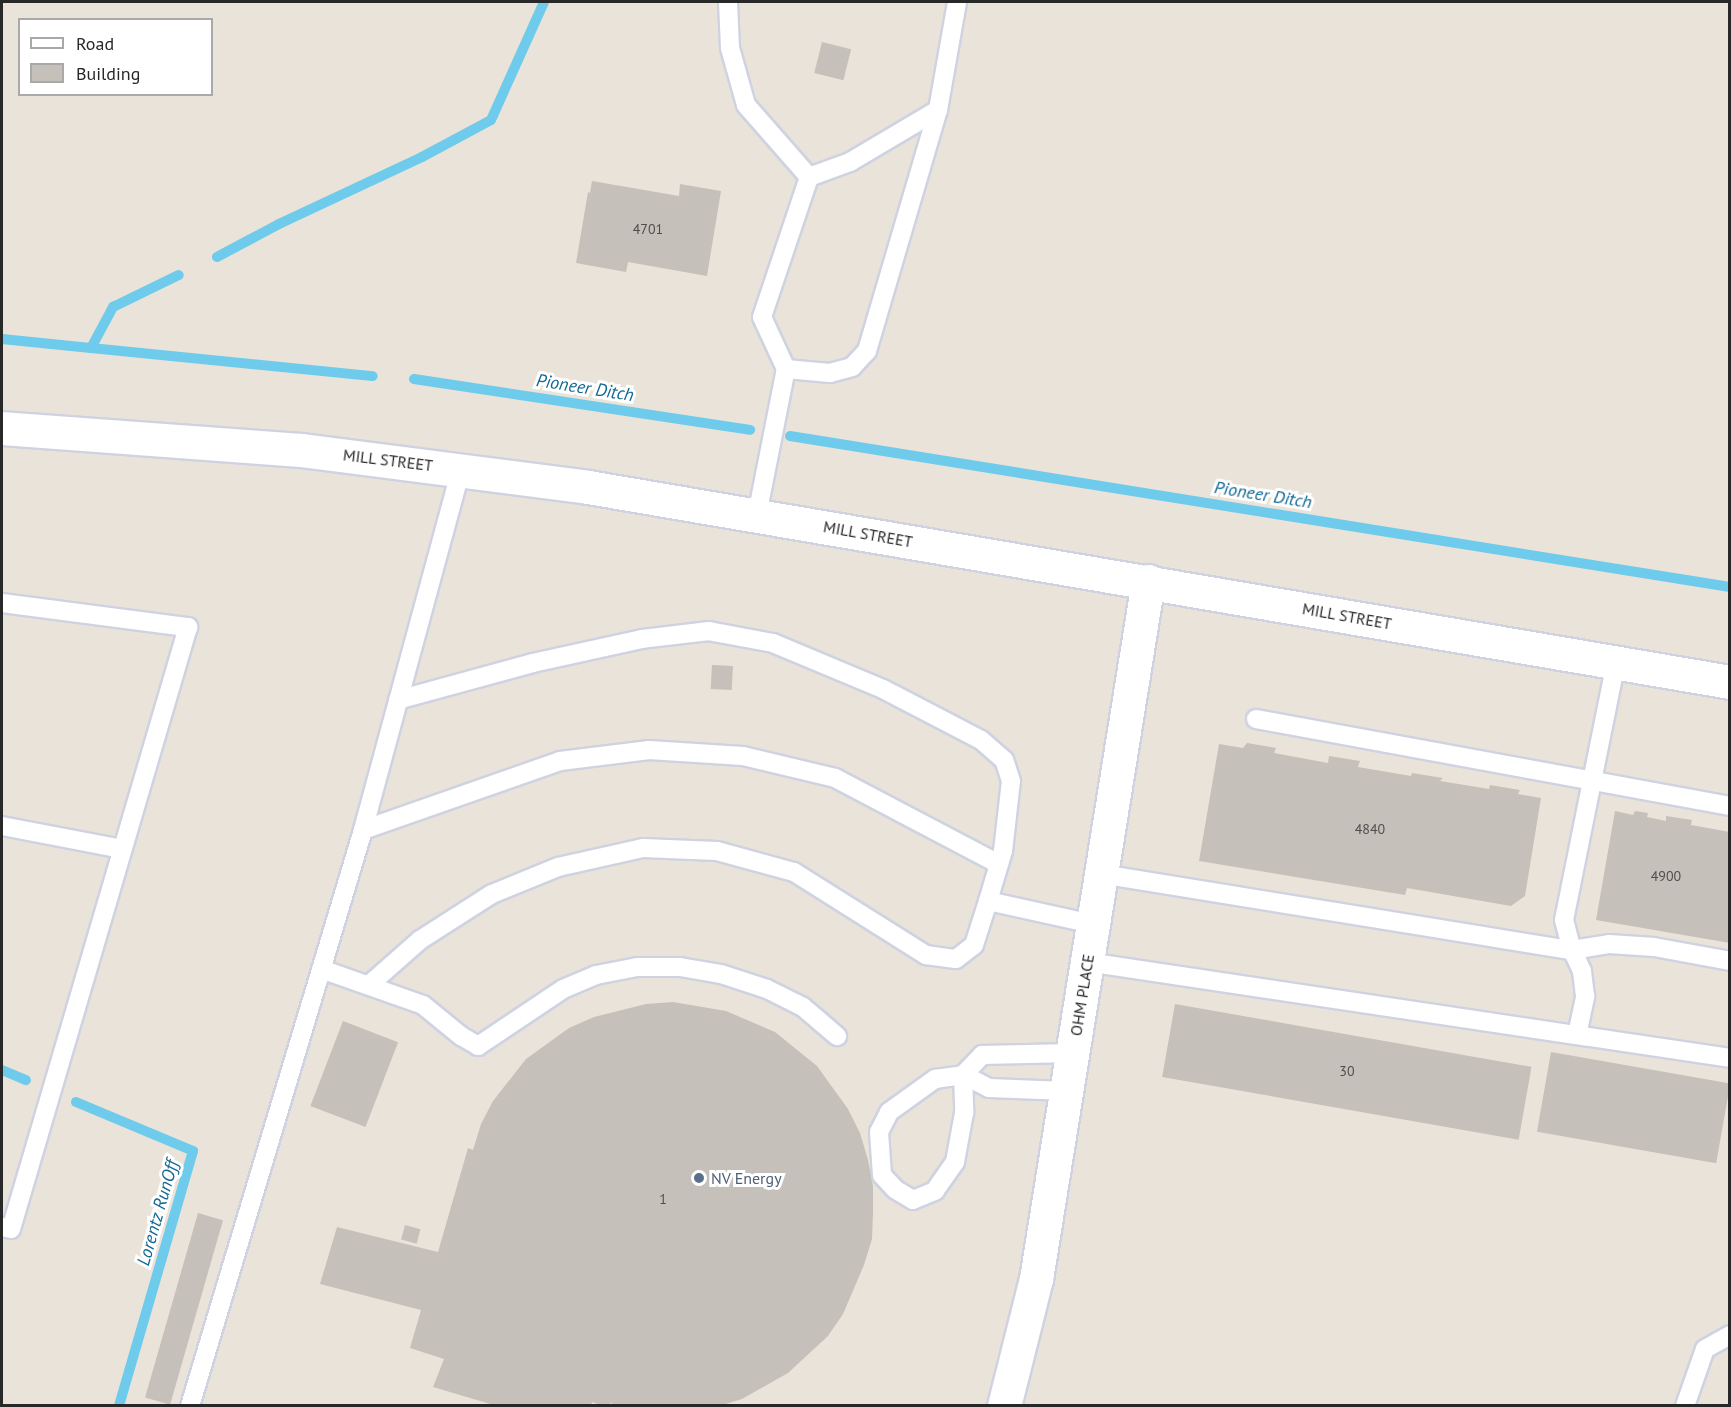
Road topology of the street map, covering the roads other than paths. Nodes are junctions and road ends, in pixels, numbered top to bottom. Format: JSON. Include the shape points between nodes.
{"nodes":[{"id":1,"x":728,"y":2,"type":"edge"},
{"id":2,"x":957,"y":2,"type":"edge"},
{"id":3,"x":938,"y":110,"type":"junction"},
{"id":4,"x":809,"y":177,"type":"junction"},
{"id":5,"x":786,"y":369,"type":"junction"},
{"id":6,"x":2,"y":428,"type":"edge"},
{"id":7,"x":461,"y":469,"type":"junction"},
{"id":8,"x":757,"y":515,"type":"junction"},
{"id":9,"x":1148,"y":581,"type":"junction"},
{"id":10,"x":2,"y":603,"type":"edge"},
{"id":11,"x":1616,"y":663,"type":"junction"},
{"id":12,"x":1730,"y":682,"type":"edge"},
{"id":13,"x":398,"y":700,"type":"junction"},
{"id":14,"x":1256,"y":719,"type":"dead end"},
{"id":15,"x":1592,"y":782,"type":"junction"},
{"id":16,"x":1730,"y":806,"type":"edge"},
{"id":17,"x":2,"y":826,"type":"edge"},
{"id":18,"x":363,"y":830,"type":"junction"},
{"id":19,"x":123,"y":849,"type":"junction"},
{"id":20,"x":999,"y":864,"type":"junction"},
{"id":21,"x":1101,"y":874,"type":"junction"},
{"id":22,"x":988,"y":901,"type":"junction"},
{"id":23,"x":1093,"y":924,"type":"junction"},
{"id":24,"x":1572,"y":950,"type":"junction"},
{"id":25,"x":1730,"y":961,"type":"edge"},
{"id":26,"x":1087,"y":962,"type":"junction"},
{"id":27,"x":321,"y":969,"type":"junction"},
{"id":28,"x":369,"y":986,"type":"junction"},
{"id":29,"x":1577,"y":1035,"type":"junction"},
{"id":30,"x":837,"y":1036,"type":"dead end"},
{"id":31,"x":1072,"y":1053,"type":"junction"},
{"id":32,"x":1730,"y":1058,"type":"edge"},
{"id":33,"x":963,"y":1075,"type":"junction"},
{"id":34,"x":1066,"y":1091,"type":"junction"},
{"id":35,"x":2,"y":1227,"type":"edge"},
{"id":36,"x":1730,"y":1335,"type":"edge"},
{"id":37,"x":190,"y":1406,"type":"edge"},
{"id":38,"x":1004,"y":1406,"type":"edge"},
{"id":39,"x":1685,"y":1406,"type":"edge"}],
"edges":[{"from":1,"to":4,"type":"lane","via":[[730,48],[746,105]]},
{"from":2,"to":3,"type":"lane"},
{"from":3,"to":4,"type":"lane","via":[[850,162]]},
{"from":3,"to":5,"type":"lane","via":[[867,351],[852,367],[830,373]]},
{"from":4,"to":5,"type":"lane","via":[[762,317]]},
{"from":5,"to":8,"type":"lane"},
{"from":6,"to":7,"type":"main road","name":"MILL STREET","via":[[301,450]]},
{"from":7,"to":8,"type":"main road","name":"MILL STREET"},
{"from":7,"to":13,"type":"lane"},
{"from":8,"to":9,"type":"main road","name":"MILL STREET"},
{"from":9,"to":11,"type":"main road","name":"MILL STREET"},
{"from":9,"to":21,"type":"main road","name":"OHM PLACE"},
{"from":10,"to":19,"type":"lane","via":[[188,627]]},
{"from":11,"to":12,"type":"main road","name":"MILL STREET"},
{"from":11,"to":15,"type":"lane"},
{"from":13,"to":18,"type":"lane"},
{"from":13,"to":20,"type":"lane","via":[[533,663],[642,639],[709,631],[773,643],[883,689],[981,740],[1004,760],[1011,781]]},
{"from":14,"to":15,"type":"lane"},
{"from":15,"to":16,"type":"lane"},
{"from":15,"to":24,"type":"lane","via":[[1564,920]]},
{"from":17,"to":19,"type":"lane"},
{"from":18,"to":20,"type":"lane","via":[[560,760],[649,750],[743,756],[836,778]]},
{"from":18,"to":27,"type":"lane"},
{"from":19,"to":35,"type":"lane","via":[[11,1229]]},
{"from":20,"to":22,"type":"lane"},
{"from":21,"to":23,"type":"main road","name":"OHM PLACE"},
{"from":21,"to":24,"type":"lane"},
{"from":22,"to":23,"type":"lane"},
{"from":22,"to":28,"type":"lane","via":[[974,945],[957,959],[926,955],[794,872],[717,851],[643,848],[558,867],[492,894],[420,940]]},
{"from":23,"to":26,"type":"main road","name":"OHM PLACE"},
{"from":24,"to":25,"type":"lane","via":[[1609,944],[1654,947]]},
{"from":24,"to":29,"type":"lane","via":[[1582,971],[1585,996]]},
{"from":26,"to":29,"type":"lane"},
{"from":26,"to":31,"type":"main road","name":"OHM PLACE"},
{"from":27,"to":28,"type":"lane"},
{"from":27,"to":37,"type":"lane"},
{"from":28,"to":30,"type":"lane","via":[[423,1005],[478,1046],[540,1003],[596,975],[637,967],[680,967],[721,974],[767,989],[803,1007]]},
{"from":29,"to":32,"type":"lane"},
{"from":31,"to":33,"type":"lane","via":[[982,1055]]},
{"from":31,"to":34,"type":"main road","name":"OHM PLACE"},
{"from":33,"to":33,"type":"lane","via":[[935,1079],[889,1112],[879,1132],[882,1174],[912,1200],[935,1191],[955,1162],[964,1113]]},
{"from":33,"to":34,"type":"lane","via":[[989,1088]]},
{"from":34,"to":38,"type":"main road","name":"OHM PLACE","via":[[1036,1279]]},
{"from":36,"to":39,"type":"lane","via":[[1705,1349]]}]}
